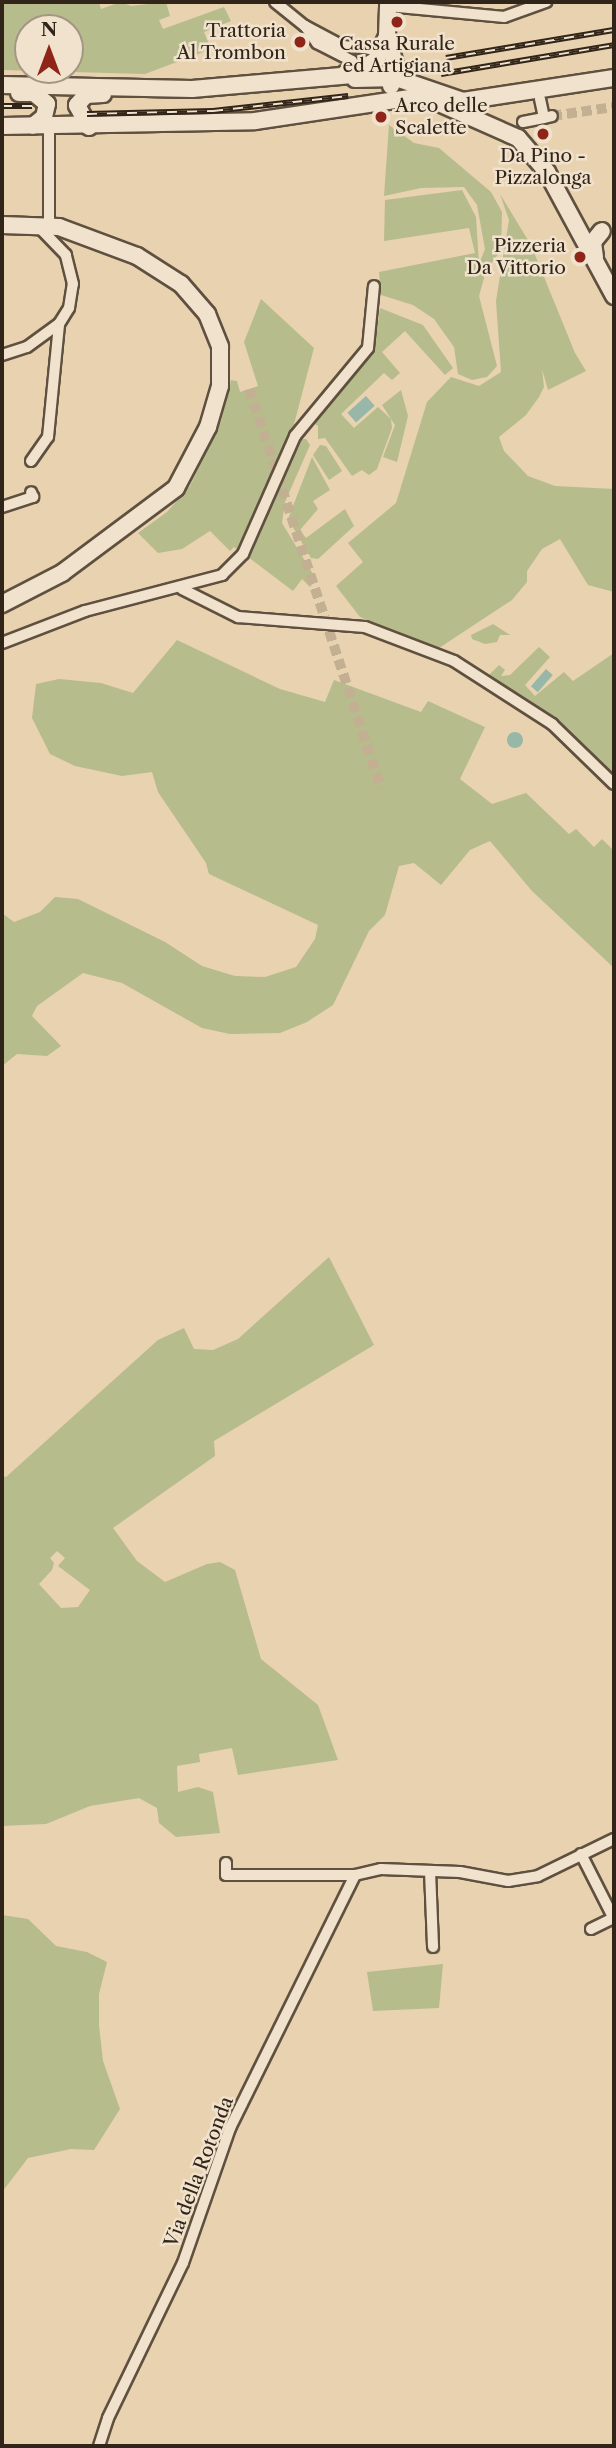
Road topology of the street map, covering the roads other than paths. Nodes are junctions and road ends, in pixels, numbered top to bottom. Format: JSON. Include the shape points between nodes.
{"nodes":[{"id":1,"x":275,"y":2,"type":"edge"},
{"id":2,"x":546,"y":2,"type":"edge"},
{"id":3,"x":388,"y":4,"type":"edge"},
{"id":4,"x":305,"y":26,"type":"junction"},
{"id":5,"x":385,"y":41,"type":"junction"},
{"id":6,"x":396,"y":78,"type":"junction"},
{"id":7,"x":614,"y":78,"type":"edge"},
{"id":8,"x":308,"y":82,"type":"junction"},
{"id":9,"x":2,"y":85,"type":"edge"},
{"id":10,"x":179,"y":89,"type":"junction"},
{"id":11,"x":2,"y":92,"type":"edge"},
{"id":12,"x":523,"y":93,"type":"junction"},
{"id":13,"x":540,"y":99,"type":"dead end"},
{"id":14,"x":376,"y":101,"type":"junction"},
{"id":15,"x":523,"y":122,"type":"dead end"},
{"id":16,"x":2,"y":126,"type":"edge"},
{"id":17,"x":41,"y":127,"type":"junction"},
{"id":18,"x":89,"y":127,"type":"junction"},
{"id":19,"x":503,"y":129,"type":"junction"},
{"id":20,"x":576,"y":223,"type":"junction"},
{"id":21,"x":2,"y":225,"type":"edge"},
{"id":22,"x":43,"y":225,"type":"junction"},
{"id":23,"x":596,"y":261,"type":"junction"},
{"id":24,"x":374,"y":286,"type":"dead end"},
{"id":25,"x":614,"y":296,"type":"edge"},
{"id":26,"x":59,"y":324,"type":"junction"},
{"id":27,"x":2,"y":355,"type":"edge"},
{"id":28,"x":31,"y":461,"type":"dead end"},
{"id":29,"x":31,"y":492,"type":"dead end"},
{"id":30,"x":2,"y":506,"type":"edge"},
{"id":31,"x":182,"y":589,"type":"junction"},
{"id":32,"x":2,"y":604,"type":"edge"},
{"id":33,"x":2,"y":643,"type":"edge"},
{"id":34,"x":614,"y":784,"type":"edge"},
{"id":35,"x":614,"y":1839,"type":"edge"},
{"id":36,"x":581,"y":1854,"type":"junction"},
{"id":37,"x":226,"y":1863,"type":"dead end"},
{"id":38,"x":430,"y":1871,"type":"junction"},
{"id":39,"x":355,"y":1875,"type":"junction"},
{"id":40,"x":614,"y":1919,"type":"edge"},
{"id":41,"x":592,"y":1929,"type":"dead end"},
{"id":42,"x":433,"y":1947,"type":"dead end"},
{"id":43,"x":99,"y":2446,"type":"edge"}],
"edges":[{"from":1,"to":4,"type":"street"},
{"from":2,"to":3,"type":"street","via":[[504,17]]},
{"from":3,"to":5,"type":"main road"},
{"from":4,"to":5,"type":"street","via":[[343,46],[370,49]]},
{"from":4,"to":8,"type":"street","via":[[317,43],[353,64],[350,69],[323,73]]},
{"from":5,"to":6,"type":"main road","via":[[397,61]]},
{"from":5,"to":8,"type":"main road","via":[[376,60],[362,72]]},
{"from":6,"to":8,"type":"main road"},
{"from":6,"to":12,"type":"main road","via":[[451,99]]},
{"from":6,"to":14,"type":"main road"},
{"from":7,"to":12,"type":"main road"},
{"from":8,"to":10,"type":"main road"},
{"from":9,"to":10,"type":"main road"},
{"from":10,"to":18,"type":"main road","via":[[86,95],[77,111]]},
{"from":11,"to":17,"type":"main road","via":[[42,97],[47,109]]},
{"from":12,"to":19,"type":"main road","via":[[482,106],[481,113]]},
{"from":13,"to":15,"type":"street","via":[[548,117]]},
{"from":14,"to":18,"type":"main road","via":[[344,111],[255,121]]},
{"from":14,"to":19,"type":"main road","via":[[422,96]]},
{"from":16,"to":17,"type":"main road"},
{"from":17,"to":18,"type":"main road"},
{"from":17,"to":22,"type":"street"},
{"from":19,"to":20,"type":"main road","via":[[518,138],[547,172]]},
{"from":20,"to":23,"type":"main road"},
{"from":20,"to":23,"type":"main road","via":[[603,231],[593,242]]},
{"from":21,"to":22,"type":"main road"},
{"from":22,"to":26,"type":"street","via":[[66,255],[71,275],[69,308]]},
{"from":22,"to":32,"type":"main road","via":[[109,242],[181,284],[207,314],[220,347],[220,386],[208,427],[176,488],[62,573]]},
{"from":23,"to":25,"type":"main road"},
{"from":24,"to":31,"type":"street","via":[[368,348],[295,436],[243,554],[222,575]]},
{"from":26,"to":27,"type":"street","via":[[27,347]]},
{"from":26,"to":28,"type":"street","via":[[48,438]]},
{"from":29,"to":30,"type":"street","via":[[33,497]]},
{"from":31,"to":33,"type":"street","via":[[146,592]]},
{"from":31,"to":34,"type":"street","via":[[238,617],[365,627],[454,661],[552,724]]},
{"from":35,"to":36,"type":"street"},
{"from":36,"to":38,"type":"street","via":[[523,1879]]},
{"from":36,"to":40,"type":"street"},
{"from":37,"to":39,"type":"street","via":[[226,1875]]},
{"from":38,"to":39,"type":"street","via":[[381,1870]]},
{"from":38,"to":42,"type":"street"},
{"from":39,"to":43,"type":"street","name":"Via della Rotonda","via":[[230,2128],[183,2263],[108,2418]]},
{"from":40,"to":41,"type":"street"}]}
